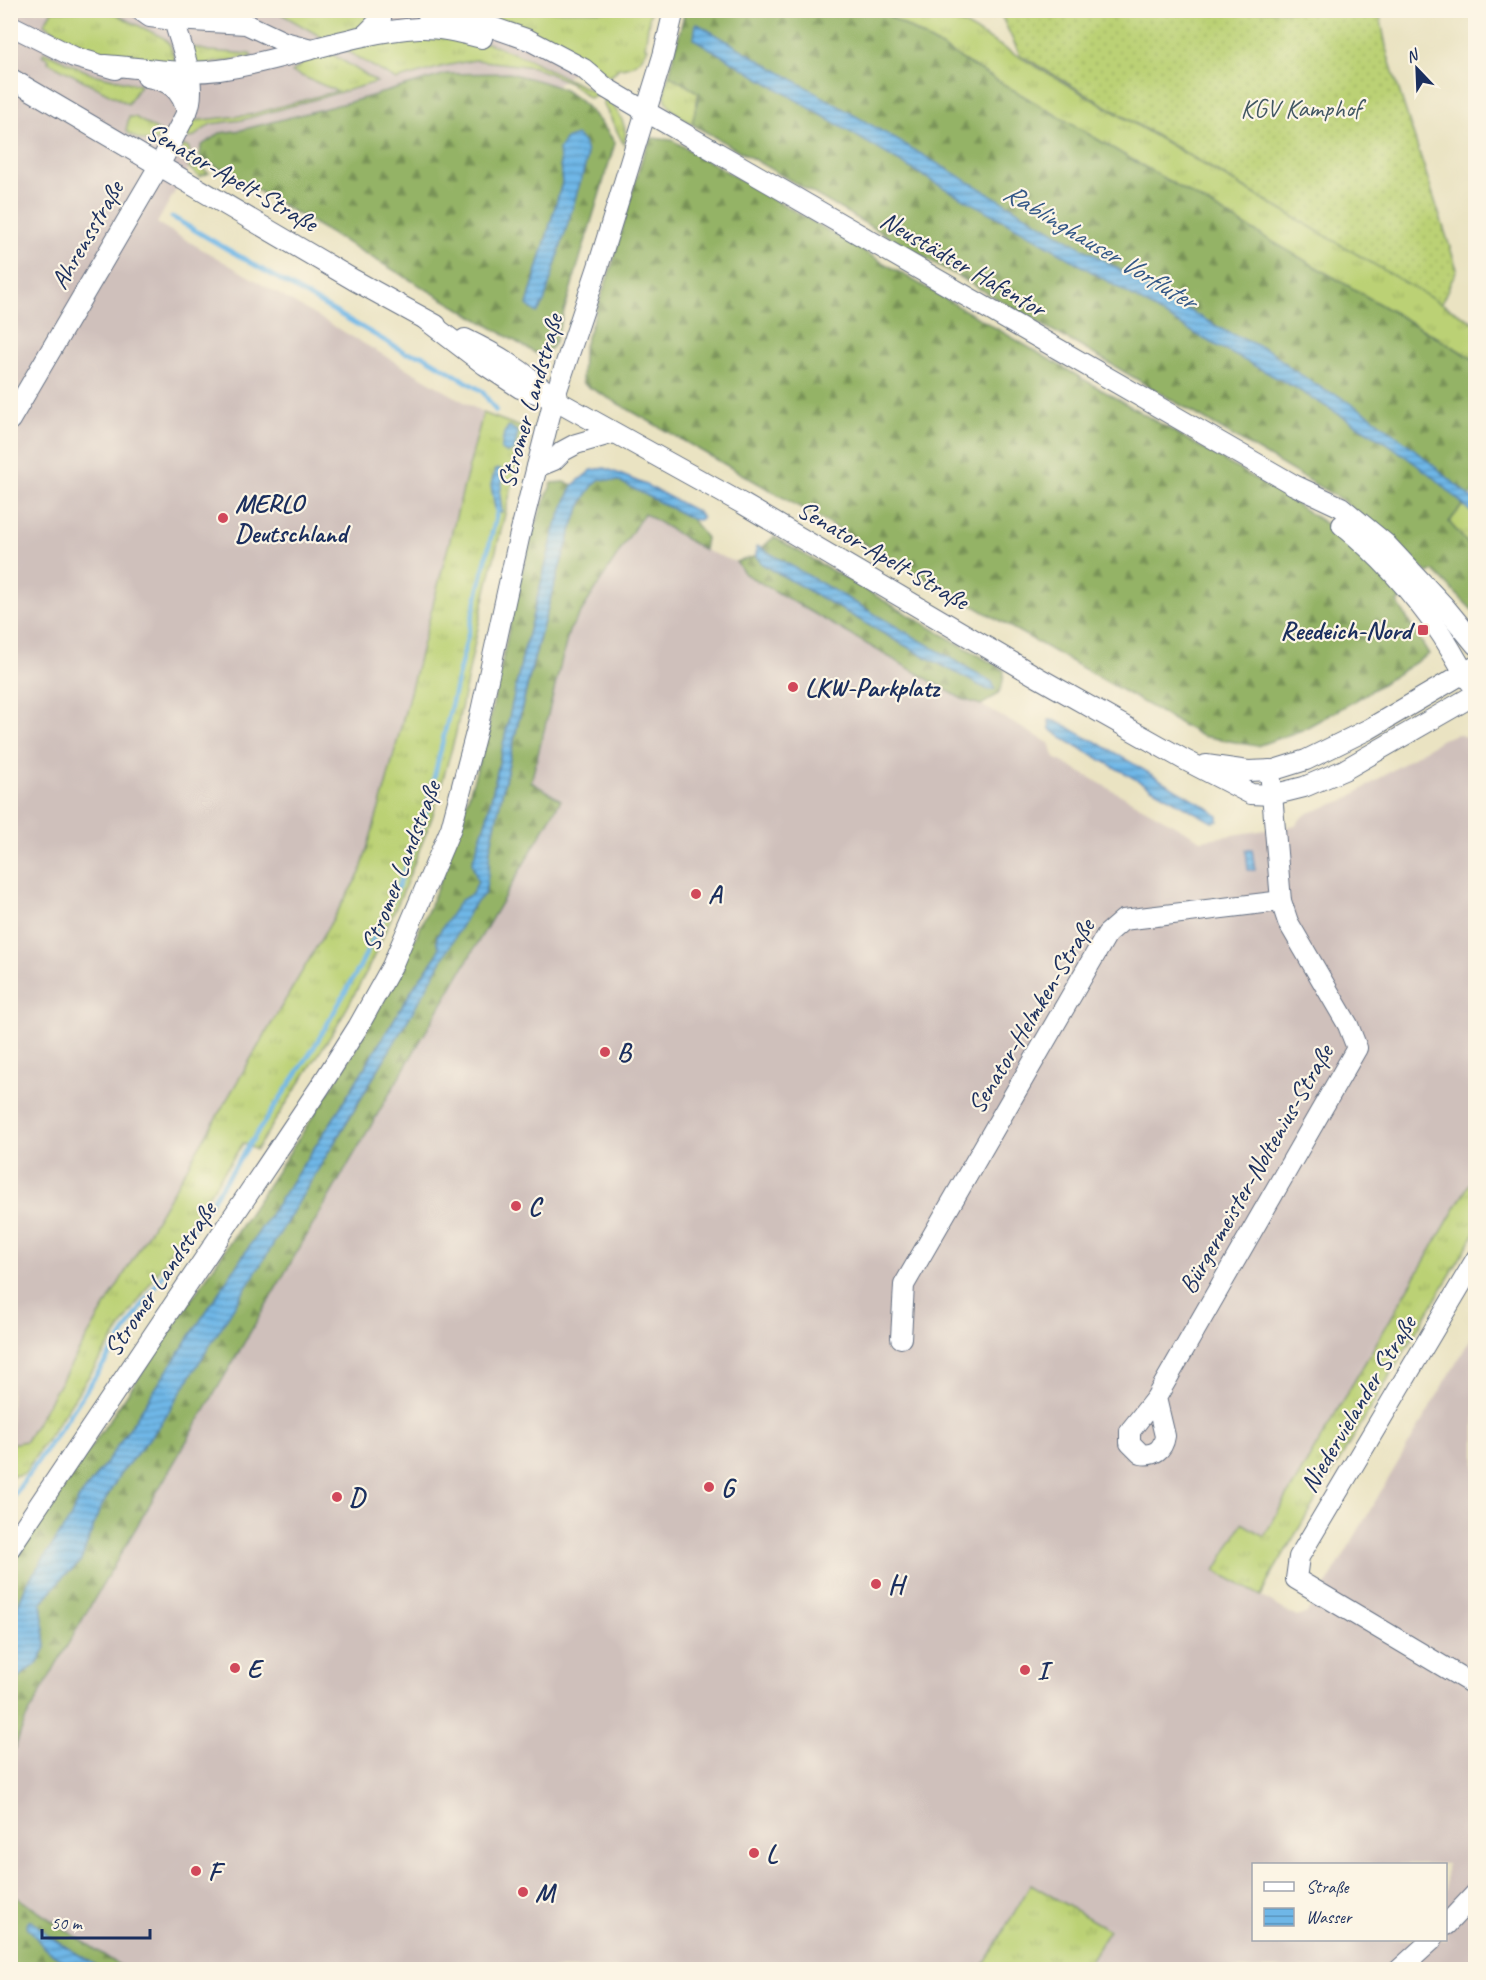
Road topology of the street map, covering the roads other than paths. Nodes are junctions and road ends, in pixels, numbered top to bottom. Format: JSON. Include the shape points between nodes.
{"nodes":[{"id":1,"x":140,"y":10,"type":"edge"},
{"id":2,"x":381,"y":10,"type":"edge"},
{"id":3,"x":425,"y":10,"type":"edge"},
{"id":4,"x":674,"y":10,"type":"edge"},
{"id":5,"x":174,"y":20,"type":"junction"},
{"id":6,"x":10,"y":25,"type":"edge"},
{"id":7,"x":365,"y":35,"type":"junction"},
{"id":8,"x":314,"y":49,"type":"junction"},
{"id":9,"x":105,"y":65,"type":"junction"},
{"id":10,"x":188,"y":72,"type":"junction"},
{"id":11,"x":10,"y":78,"type":"edge"},
{"id":12,"x":606,"y":88,"type":"junction"},
{"id":13,"x":645,"y":111,"type":"junction"},
{"id":14,"x":187,"y":112,"type":"junction"},
{"id":15,"x":159,"y":166,"type":"junction"},
{"id":16,"x":554,"y":399,"type":"junction"},
{"id":17,"x":10,"y":420,"type":"edge"},
{"id":18,"x":614,"y":433,"type":"junction"},
{"id":19,"x":537,"y":467,"type":"junction"},
{"id":20,"x":1294,"y":485,"type":"junction"},
{"id":21,"x":1476,"y":645,"type":"edge"},
{"id":22,"x":1470,"y":669,"type":"edge"},
{"id":23,"x":1476,"y":689,"type":"edge"},
{"id":24,"x":1476,"y":694,"type":"edge"},
{"id":25,"x":1183,"y":759,"type":"junction"},
{"id":26,"x":1270,"y":770,"type":"junction"},
{"id":27,"x":1272,"y":795,"type":"junction"},
{"id":28,"x":1281,"y":901,"type":"junction"},
{"id":29,"x":1476,"y":1259,"type":"edge"},
{"id":30,"x":901,"y":1338,"type":"dead end"},
{"id":31,"x":1156,"y":1398,"type":"dead end"},
{"id":32,"x":10,"y":1548,"type":"edge"},
{"id":33,"x":1476,"y":1686,"type":"edge"},
{"id":34,"x":1476,"y":1893,"type":"edge"},
{"id":35,"x":1447,"y":1924,"type":"edge"},
{"id":36,"x":1431,"y":1941,"type":"edge"},
{"id":37,"x":1399,"y":1970,"type":"edge"}],
"edges":[{"from":1,"to":5,"type":"street"},
{"from":2,"to":7,"type":"street","via":[[381,19]]},
{"from":3,"to":12,"type":"street","name":"Neustädter Hafentor","via":[[529,40],[584,69]]},
{"from":4,"to":13,"type":"street","name":"Stromer Landstraße"},
{"from":5,"to":8,"type":"street","via":[[246,24],[284,42]]},
{"from":5,"to":10,"type":"street","name":"Ahrensstraße"},
{"from":6,"to":9,"type":"street","name":"Neustädter Hafentor","via":[[74,57]]},
{"from":7,"to":8,"type":"street","name":"Neustädter Hafentor"},
{"from":7,"to":12,"type":"street","name":"Neustädter Hafentor","via":[[420,28],[472,35],[514,48],[575,78]]},
{"from":8,"to":10,"type":"street","name":"Neustädter Hafentor","via":[[241,67]]},
{"from":9,"to":10,"type":"street","name":"Neustädter Hafentor"},
{"from":9,"to":14,"type":"street","name":"Neustädter Hafentor","via":[[127,74],[169,82],[179,91]]},
{"from":10,"to":14,"type":"street","name":"Ahrensstraße","via":[[192,90]]},
{"from":11,"to":15,"type":"street","name":"Senator-Apelt-Straße"},
{"from":12,"to":13,"type":"street","name":"Neustädter Hafentor"},
{"from":13,"to":16,"type":"street","name":"Stromer Landstraße"},
{"from":13,"to":20,"type":"street","name":"Neustädter Hafentor"},
{"from":14,"to":15,"type":"street","name":"Ahrensstraße"},
{"from":15,"to":16,"type":"street","name":"Senator-Apelt-Straße","via":[[426,320],[492,352],[528,374]]},
{"from":15,"to":17,"type":"street","name":"Ahrensstraße"},
{"from":16,"to":18,"type":"street","name":"Senator-Apelt-Straße"},
{"from":16,"to":19,"type":"street","name":"Stromer Landstraße"},
{"from":18,"to":19,"type":"street","via":[[576,444]]},
{"from":18,"to":25,"type":"street","name":"Senator-Apelt-Straße"},
{"from":19,"to":32,"type":"street","name":"Stromer Landstraße","via":[[451,828],[392,966],[320,1087]]},
{"from":20,"to":21,"type":"street","name":"Neustädter Hafentor","via":[[1341,507],[1386,544]]},
{"from":20,"to":22,"type":"street","name":"Neustädter Hafentor","via":[[1360,540],[1401,582]]},
{"from":22,"to":23,"type":"street"},
{"from":22,"to":26,"type":"street","name":"Senator-Apelt-Straße","via":[[1339,744],[1306,760]]},
{"from":24,"to":27,"type":"street","name":"Senator-Apelt-Straße","via":[[1344,770]]},
{"from":25,"to":26,"type":"street","name":"Senator-Apelt-Straße","via":[[1248,771]]},
{"from":25,"to":27,"type":"street","name":"Senator-Apelt-Straße","via":[[1251,794]]},
{"from":26,"to":27,"type":"street"},
{"from":27,"to":28,"type":"street"},
{"from":28,"to":30,"type":"street","name":"Senator-Helmken-Straße","via":[[1124,920],[1107,934],[904,1285]]},
{"from":28,"to":31,"type":"street","name":"Bürgermeister-Noltenius-Straße","via":[[1288,922],[1348,1025],[1357,1048]]},
{"from":29,"to":33,"type":"street","name":"Niedervielander Straße","via":[[1299,1557],[1296,1578]]},
{"from":34,"to":35,"type":"street"},
{"from":36,"to":37,"type":"street"}]}
